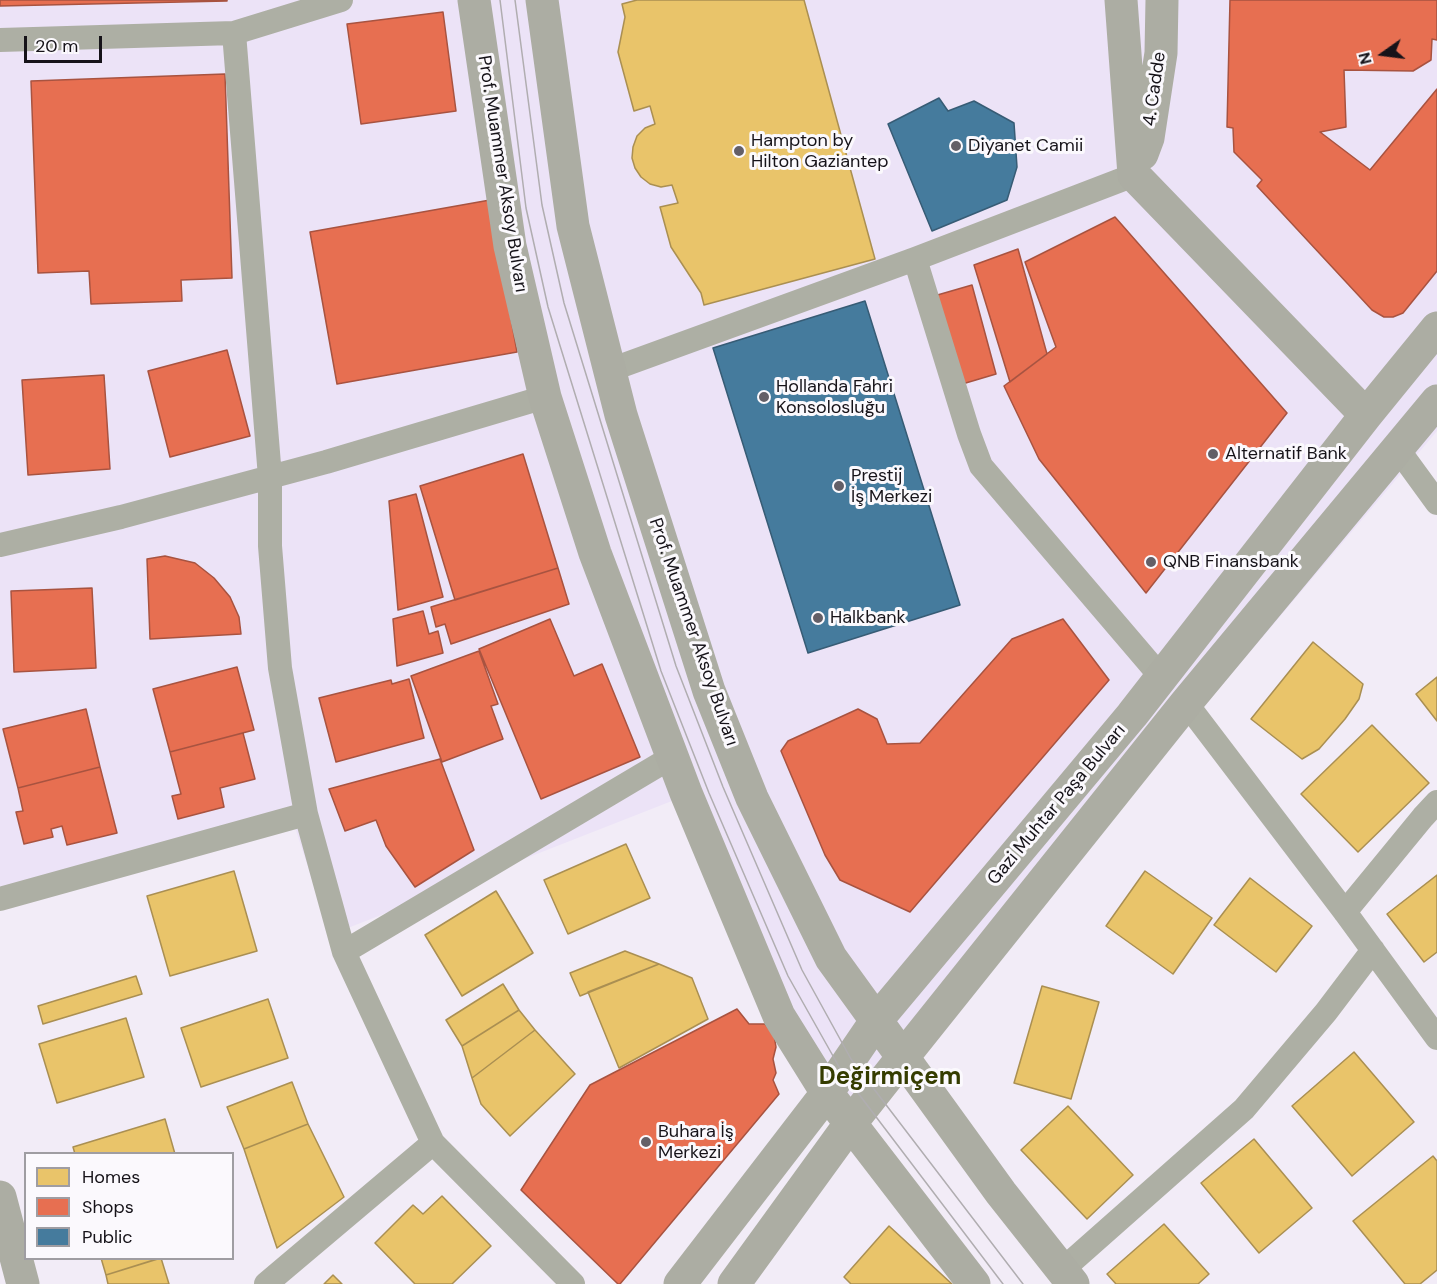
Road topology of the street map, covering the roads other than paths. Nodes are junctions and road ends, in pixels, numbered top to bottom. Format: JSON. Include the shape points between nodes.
{"nodes":[{"id":1,"x":341,"y":0,"type":"edge"},
{"id":2,"x":474,"y":0,"type":"edge"},
{"id":3,"x":542,"y":0,"type":"edge"},
{"id":4,"x":1120,"y":0,"type":"edge"},
{"id":5,"x":1162,"y":0,"type":"edge"},
{"id":6,"x":234,"y":33,"type":"junction"},
{"id":7,"x":0,"y":40,"type":"edge"},
{"id":8,"x":1134,"y":175,"type":"junction"},
{"id":9,"x":915,"y":259,"type":"junction"},
{"id":10,"x":1437,"y":328,"type":"edge"},
{"id":11,"x":610,"y":370,"type":"junction"},
{"id":12,"x":545,"y":396,"type":"junction"},
{"id":13,"x":1437,"y":401,"type":"edge"},
{"id":14,"x":1366,"y":416,"type":"junction"},
{"id":15,"x":1397,"y":448,"type":"junction"},
{"id":16,"x":270,"y":477,"type":"junction"},
{"id":17,"x":1437,"y":503,"type":"edge"},
{"id":18,"x":0,"y":545,"type":"edge"},
{"id":19,"x":1162,"y":678,"type":"junction"},
{"id":20,"x":1186,"y":703,"type":"junction"},
{"id":21,"x":672,"y":757,"type":"junction"},
{"id":22,"x":1437,"y":802,"type":"edge"},
{"id":23,"x":306,"y":814,"type":"junction"},
{"id":24,"x":0,"y":899,"type":"edge"},
{"id":25,"x":1345,"y":912,"type":"junction"},
{"id":26,"x":1373,"y":950,"type":"junction"},
{"id":27,"x":344,"y":952,"type":"junction"},
{"id":28,"x":876,"y":1021,"type":"junction"},
{"id":29,"x":1437,"y":1038,"type":"edge"},
{"id":30,"x":903,"y":1057,"type":"junction"},
{"id":31,"x":827,"y":1093,"type":"junction"},
{"id":32,"x":850,"y":1124,"type":"junction"},
{"id":33,"x":433,"y":1143,"type":"junction"},
{"id":34,"x":0,"y":1197,"type":"edge"},
{"id":35,"x":1067,"y":1277,"type":"edge"},
{"id":36,"x":23,"y":1284,"type":"edge"},
{"id":37,"x":266,"y":1284,"type":"edge"},
{"id":38,"x":573,"y":1284,"type":"edge"},
{"id":39,"x":680,"y":1284,"type":"edge"},
{"id":40,"x":734,"y":1284,"type":"edge"},
{"id":41,"x":974,"y":1284,"type":"edge"}],
"edges":[{"from":1,"to":6,"type":"street"},
{"from":2,"to":12,"type":"main road","name":"Prof. Muammer Aksoy Bulvarı","via":[[510,246]]},
{"from":3,"to":11,"type":"main road","name":"Prof. Muammer Aksoy Bulvarı","via":[[573,225]]},
{"from":4,"to":8,"type":"main road"},
{"from":5,"to":8,"type":"main road","name":"4. Cadde","via":[[1161,53],[1148,138]]},
{"from":6,"to":7,"type":"street"},
{"from":6,"to":16,"type":"street"},
{"from":8,"to":9,"type":"street"},
{"from":8,"to":14,"type":"main road"},
{"from":9,"to":11,"type":"street"},
{"from":9,"to":19,"type":"street","via":[[981,466]]},
{"from":10,"to":14,"type":"main road","name":"Gazi Muhtar Paşa Bulvarı"},
{"from":11,"to":28,"type":"main road","name":"Prof. Muammer Aksoy Bulvarı","via":[[709,691],[752,798],[831,958]]},
{"from":12,"to":16,"type":"street"},
{"from":12,"to":21,"type":"main road","name":"Prof. Muammer Aksoy Bulvarı","via":[[595,554]]},
{"from":13,"to":15,"type":"main road","name":"Gazi Muhtar Paşa Bulvarı"},
{"from":14,"to":19,"type":"main road","name":"Gazi Muhtar Paşa Bulvarı"},
{"from":15,"to":17,"type":"street"},
{"from":15,"to":20,"type":"main road","name":"Gazi Muhtar Paşa Bulvarı"},
{"from":16,"to":18,"type":"street"},
{"from":16,"to":23,"type":"street","via":[[270,546],[280,668]]},
{"from":19,"to":28,"type":"main road","name":"Gazi Muhtar Paşa Bulvarı"},
{"from":20,"to":25,"type":"street"},
{"from":20,"to":30,"type":"main road","name":"Gazi Muhtar Paşa Bulvarı"},
{"from":21,"to":27,"type":"street"},
{"from":21,"to":31,"type":"main road","name":"Prof. Muammer Aksoy Bulvarı","via":[[779,1017]]},
{"from":22,"to":25,"type":"street"},
{"from":23,"to":24,"type":"street"},
{"from":23,"to":27,"type":"street"},
{"from":25,"to":26,"type":"street"},
{"from":26,"to":29,"type":"street"},
{"from":26,"to":35,"type":"street","via":[[1244,1109]]},
{"from":27,"to":33,"type":"street"},
{"from":28,"to":30,"type":"main road","name":"Prof. Muammer Aksoy Bulvarı"},
{"from":28,"to":31,"type":"main road","name":"Gazi Muhtar Paşa Bulvarı"},
{"from":30,"to":32,"type":"main road","name":"Gazi Muhtar Paşa Bulvarı"},
{"from":30,"to":35,"type":"main road","name":"Prof. Muammer Aksoy Bulvarı"},
{"from":31,"to":32,"type":"main road","name":"Prof. Muammer Aksoy Bulvarı"},
{"from":31,"to":39,"type":"main road","name":"Gazi Muhtar Paşa Bulvarı"},
{"from":32,"to":40,"type":"main road","name":"Gazi Muhtar Paşa Bulvarı"},
{"from":32,"to":41,"type":"main road","name":"Prof. Muammer Aksoy Bulvarı"},
{"from":33,"to":37,"type":"street"},
{"from":33,"to":38,"type":"street"},
{"from":34,"to":36,"type":"main road"}]}
